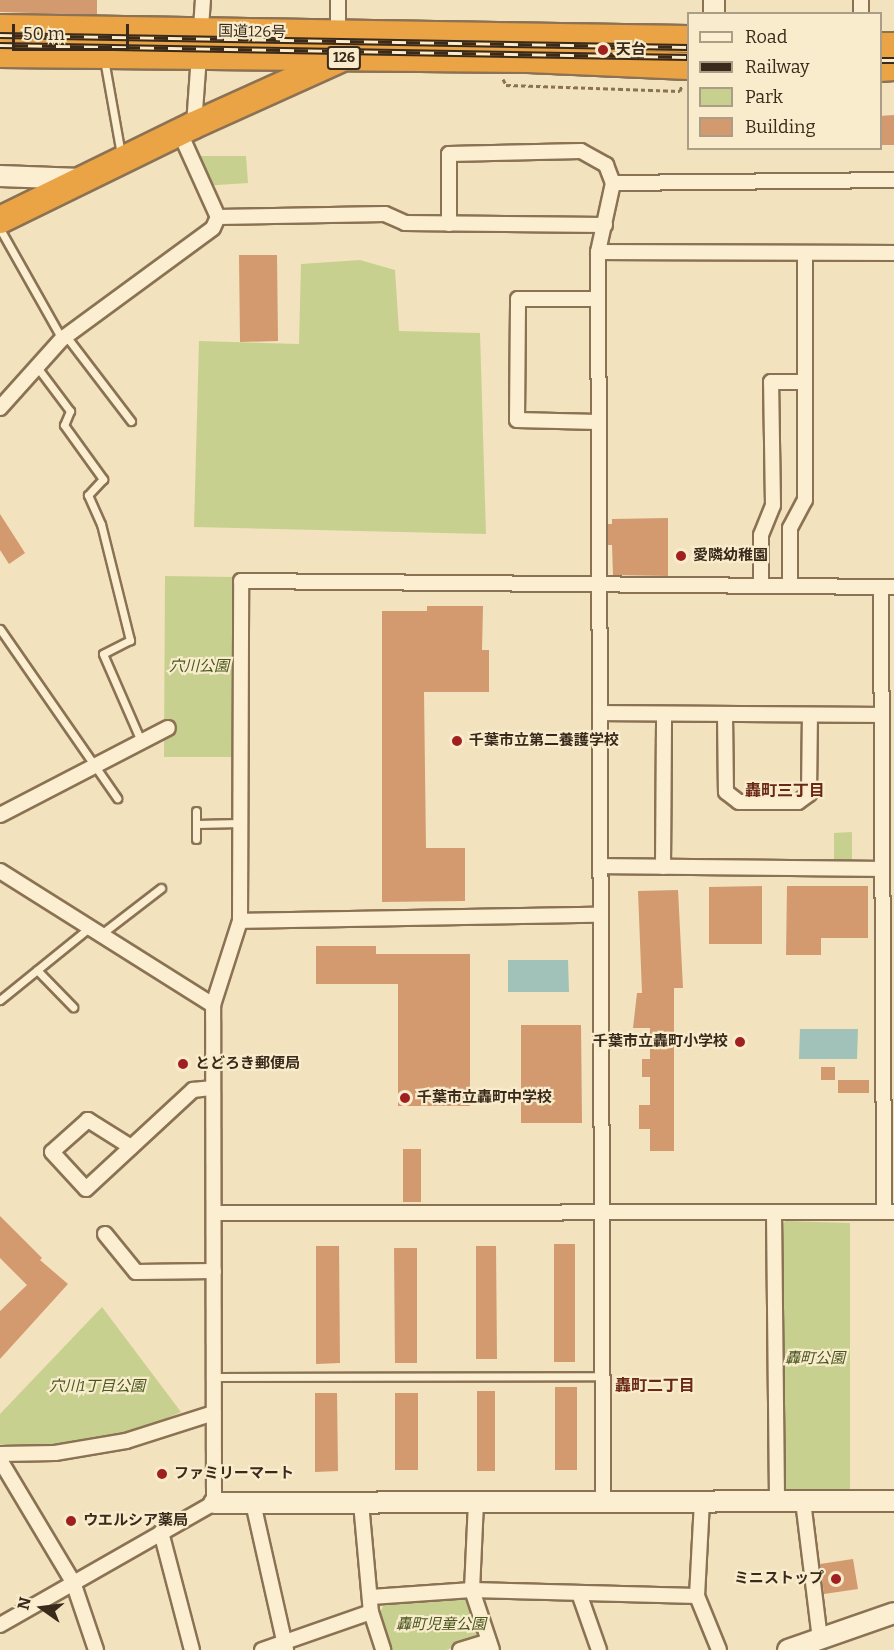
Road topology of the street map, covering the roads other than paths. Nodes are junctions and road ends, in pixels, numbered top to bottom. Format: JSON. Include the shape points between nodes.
{"nodes":[{"id":1,"x":203,"y":0,"type":"edge"},
{"id":2,"x":338,"y":0,"type":"edge"},
{"id":3,"x":0,"y":28,"type":"edge"},
{"id":4,"x":687,"y":39,"type":"edge"},
{"id":5,"x":200,"y":43,"type":"junction"},
{"id":6,"x":340,"y":46,"type":"junction"},
{"id":7,"x":0,"y":54,"type":"edge"},
{"id":8,"x":104,"y":55,"type":"junction"},
{"id":9,"x":687,"y":66,"type":"edge"},
{"id":10,"x":187,"y":129,"type":"junction"},
{"id":11,"x":122,"y":162,"type":"junction"},
{"id":12,"x":0,"y":176,"type":"edge"},
{"id":13,"x":87,"y":179,"type":"junction"},
{"id":14,"x":894,"y":180,"type":"edge"},
{"id":15,"x":613,"y":183,"type":"junction"},
{"id":16,"x":218,"y":217,"type":"junction"},
{"id":17,"x":0,"y":220,"type":"edge"},
{"id":18,"x":449,"y":224,"type":"junction"},
{"id":19,"x":605,"y":225,"type":"junction"},
{"id":20,"x":0,"y":229,"type":"edge"},
{"id":21,"x":598,"y":252,"type":"junction"},
{"id":22,"x":894,"y":253,"type":"edge"},
{"id":23,"x":805,"y":254,"type":"junction"},
{"id":24,"x":598,"y":298,"type":"junction"},
{"id":25,"x":64,"y":338,"type":"junction"},
{"id":26,"x":37,"y":367,"type":"junction"},
{"id":27,"x":805,"y":382,"type":"junction"},
{"id":28,"x":0,"y":408,"type":"edge"},
{"id":29,"x":131,"y":422,"type":"dead end"},
{"id":30,"x":598,"y":422,"type":"junction"},
{"id":31,"x":599,"y":583,"type":"junction"},
{"id":32,"x":761,"y":585,"type":"junction"},
{"id":33,"x":790,"y":586,"type":"junction"},
{"id":34,"x":888,"y":587,"type":"edge"},
{"id":35,"x":0,"y":629,"type":"edge"},
{"id":36,"x":600,"y":713,"type":"junction"},
{"id":37,"x":664,"y":714,"type":"junction"},
{"id":38,"x":725,"y":714,"type":"junction"},
{"id":39,"x":810,"y":715,"type":"junction"},
{"id":40,"x":880,"y":715,"type":"junction"},
{"id":41,"x":168,"y":728,"type":"dead end"},
{"id":42,"x":141,"y":741,"type":"junction"},
{"id":43,"x":94,"y":766,"type":"junction"},
{"id":44,"x":117,"y":798,"type":"dead end"},
{"id":45,"x":196,"y":811,"type":"dead end"},
{"id":46,"x":0,"y":815,"type":"edge"},
{"id":47,"x":240,"y":823,"type":"junction"},
{"id":48,"x":196,"y":824,"type":"junction"},
{"id":49,"x":196,"y":839,"type":"dead end"},
{"id":50,"x":601,"y":866,"type":"junction"},
{"id":51,"x":663,"y":867,"type":"junction"},
{"id":52,"x":880,"y":869,"type":"junction"},
{"id":53,"x":0,"y":871,"type":"edge"},
{"id":54,"x":161,"y":888,"type":"dead end"},
{"id":55,"x":887,"y":909,"type":"edge"},
{"id":56,"x":601,"y":915,"type":"junction"},
{"id":57,"x":240,"y":921,"type":"junction"},
{"id":58,"x":95,"y":932,"type":"junction"},
{"id":59,"x":37,"y":970,"type":"junction"},
{"id":60,"x":0,"y":1000,"type":"edge"},
{"id":61,"x":213,"y":1005,"type":"junction"},
{"id":62,"x":73,"y":1007,"type":"dead end"},
{"id":63,"x":213,"y":1089,"type":"junction"},
{"id":64,"x":131,"y":1147,"type":"junction"},
{"id":65,"x":774,"y":1212,"type":"junction"},
{"id":66,"x":889,"y":1212,"type":"edge"},
{"id":67,"x":214,"y":1213,"type":"junction"},
{"id":68,"x":602,"y":1213,"type":"junction"},
{"id":69,"x":105,"y":1234,"type":"dead end"},
{"id":70,"x":214,"y":1271,"type":"junction"},
{"id":71,"x":603,"y":1376,"type":"junction"},
{"id":72,"x":214,"y":1377,"type":"junction"},
{"id":73,"x":214,"y":1413,"type":"junction"},
{"id":74,"x":0,"y":1454,"type":"edge"},
{"id":75,"x":0,"y":1460,"type":"edge"},
{"id":76,"x":702,"y":1501,"type":"junction"},
{"id":77,"x":777,"y":1501,"type":"junction"},
{"id":78,"x":803,"y":1501,"type":"junction"},
{"id":79,"x":894,"y":1501,"type":"edge"},
{"id":80,"x":476,"y":1502,"type":"junction"},
{"id":81,"x":603,"y":1502,"type":"junction"},
{"id":82,"x":214,"y":1503,"type":"junction"},
{"id":83,"x":253,"y":1503,"type":"junction"},
{"id":84,"x":361,"y":1503,"type":"junction"},
{"id":85,"x":161,"y":1532,"type":"junction"},
{"id":86,"x":73,"y":1582,"type":"junction"},
{"id":87,"x":472,"y":1590,"type":"junction"},
{"id":88,"x":580,"y":1596,"type":"junction"},
{"id":89,"x":697,"y":1596,"type":"junction"},
{"id":90,"x":371,"y":1597,"type":"junction"},
{"id":91,"x":371,"y":1612,"type":"junction"},
{"id":92,"x":894,"y":1613,"type":"edge"},
{"id":93,"x":0,"y":1625,"type":"edge"},
{"id":94,"x":490,"y":1645,"type":"edge"},
{"id":95,"x":822,"y":1645,"type":"edge"},
{"id":96,"x":285,"y":1646,"type":"edge"},
{"id":97,"x":96,"y":1650,"type":"edge"},
{"id":98,"x":192,"y":1650,"type":"edge"},
{"id":99,"x":262,"y":1650,"type":"edge"},
{"id":100,"x":383,"y":1650,"type":"edge"},
{"id":101,"x":460,"y":1650,"type":"edge"},
{"id":102,"x":599,"y":1650,"type":"edge"},
{"id":103,"x":719,"y":1650,"type":"edge"},
{"id":104,"x":788,"y":1650,"type":"edge"}],
"edges":[{"from":1,"to":5,"type":"street"},
{"from":2,"to":6,"type":"street"},
{"from":3,"to":5,"type":"highway","name":"国道126号","number":"126"},
{"from":4,"to":6,"type":"highway","name":"国道126号","number":"126","via":[[395,34]]},
{"from":5,"to":6,"type":"highway","name":"国道126号","number":"126"},
{"from":5,"to":8,"type":"highway","name":"国道126号","number":"126"},
{"from":5,"to":10,"type":"street"},
{"from":6,"to":9,"type":"highway","name":"国道126号","number":"126"},
{"from":6,"to":10,"type":"highway","name":"国道126号","number":"126"},
{"from":7,"to":8,"type":"highway","name":"国道126号","number":"126"},
{"from":8,"to":11,"type":"lane"},
{"from":10,"to":11,"type":"highway","name":"国道126号","number":"126"},
{"from":10,"to":16,"type":"street"},
{"from":11,"to":13,"type":"highway","name":"国道126号","number":"126"},
{"from":12,"to":13,"type":"street"},
{"from":13,"to":17,"type":"highway","name":"国道126号","number":"126"},
{"from":14,"to":15,"type":"street"},
{"from":15,"to":18,"type":"street","via":[[606,165],[581,152],[449,154]]},
{"from":15,"to":19,"type":"street"},
{"from":16,"to":18,"type":"street","via":[[385,214],[405,223]]},
{"from":16,"to":25,"type":"street","via":[[213,228]]},
{"from":18,"to":19,"type":"street"},
{"from":19,"to":21,"type":"street"},
{"from":20,"to":25,"type":"lane"},
{"from":21,"to":23,"type":"street"},
{"from":21,"to":24,"type":"street"},
{"from":22,"to":23,"type":"street"},
{"from":23,"to":27,"type":"street"},
{"from":24,"to":30,"type":"street"},
{"from":24,"to":30,"type":"street","via":[[518,299],[517,420]]},
{"from":25,"to":26,"type":"street"},
{"from":25,"to":29,"type":"lane"},
{"from":26,"to":28,"type":"street"},
{"from":26,"to":42,"type":"lane","via":[[70,411],[64,425],[103,479],[88,495],[105,535],[130,640],[103,654]]},
{"from":27,"to":32,"type":"street","via":[[771,382],[773,505],[761,535]]},
{"from":27,"to":33,"type":"street","via":[[805,500],[790,528]]},
{"from":30,"to":31,"type":"street"},
{"from":31,"to":32,"type":"street"},
{"from":31,"to":36,"type":"street"},
{"from":31,"to":47,"type":"street","via":[[241,581]]},
{"from":32,"to":33,"type":"street"},
{"from":33,"to":34,"type":"street"},
{"from":34,"to":40,"type":"street"},
{"from":35,"to":43,"type":"lane"},
{"from":36,"to":37,"type":"street"},
{"from":36,"to":50,"type":"street"},
{"from":37,"to":38,"type":"street"},
{"from":37,"to":51,"type":"street"},
{"from":38,"to":39,"type":"street"},
{"from":38,"to":39,"type":"street","via":[[726,792],[739,802],[798,802],[809,794]]},
{"from":39,"to":40,"type":"street"},
{"from":40,"to":52,"type":"street"},
{"from":41,"to":42,"type":"street"},
{"from":42,"to":43,"type":"street"},
{"from":43,"to":44,"type":"lane"},
{"from":43,"to":46,"type":"street"},
{"from":45,"to":48,"type":"lane"},
{"from":47,"to":48,"type":"lane"},
{"from":47,"to":57,"type":"street"},
{"from":48,"to":49,"type":"lane"},
{"from":50,"to":51,"type":"street"},
{"from":50,"to":56,"type":"street"},
{"from":51,"to":52,"type":"street"},
{"from":52,"to":55,"type":"street"},
{"from":53,"to":58,"type":"street"},
{"from":54,"to":58,"type":"lane"},
{"from":55,"to":66,"type":"street"},
{"from":56,"to":57,"type":"street"},
{"from":56,"to":68,"type":"street"},
{"from":57,"to":61,"type":"street"},
{"from":58,"to":59,"type":"lane"},
{"from":58,"to":61,"type":"street"},
{"from":59,"to":60,"type":"lane"},
{"from":59,"to":62,"type":"lane"},
{"from":61,"to":63,"type":"street"},
{"from":63,"to":64,"type":"street","via":[[193,1090]]},
{"from":63,"to":67,"type":"street"},
{"from":64,"to":64,"type":"street","via":[[86,1189],[52,1152],[88,1120]]},
{"from":65,"to":66,"type":"street"},
{"from":65,"to":68,"type":"street"},
{"from":65,"to":77,"type":"street"},
{"from":67,"to":68,"type":"street"},
{"from":67,"to":70,"type":"street"},
{"from":68,"to":71,"type":"street"},
{"from":69,"to":70,"type":"street","via":[[136,1272]]},
{"from":70,"to":72,"type":"street"},
{"from":71,"to":72,"type":"lane"},
{"from":71,"to":81,"type":"street"},
{"from":72,"to":73,"type":"street"},
{"from":73,"to":74,"type":"street","via":[[126,1441],[55,1453]]},
{"from":73,"to":82,"type":"street"},
{"from":75,"to":86,"type":"street"},
{"from":76,"to":77,"type":"street"},
{"from":76,"to":81,"type":"street"},
{"from":76,"to":89,"type":"street"},
{"from":77,"to":78,"type":"street"},
{"from":78,"to":79,"type":"street"},
{"from":78,"to":95,"type":"street"},
{"from":80,"to":81,"type":"street"},
{"from":80,"to":84,"type":"street"},
{"from":80,"to":87,"type":"street"},
{"from":82,"to":83,"type":"street"},
{"from":82,"to":85,"type":"street"},
{"from":83,"to":84,"type":"street"},
{"from":83,"to":96,"type":"street"},
{"from":84,"to":90,"type":"street"},
{"from":85,"to":86,"type":"street"},
{"from":85,"to":98,"type":"street"},
{"from":86,"to":93,"type":"street"},
{"from":86,"to":97,"type":"street"},
{"from":87,"to":88,"type":"street"},
{"from":87,"to":90,"type":"street"},
{"from":87,"to":94,"type":"street"},
{"from":88,"to":89,"type":"street"},
{"from":88,"to":102,"type":"street"},
{"from":89,"to":103,"type":"street"},
{"from":90,"to":91,"type":"street"},
{"from":91,"to":96,"type":"street"},
{"from":91,"to":100,"type":"street"},
{"from":92,"to":95,"type":"street"},
{"from":94,"to":101,"type":"street"},
{"from":95,"to":104,"type":"street"},
{"from":96,"to":99,"type":"street"}]}
